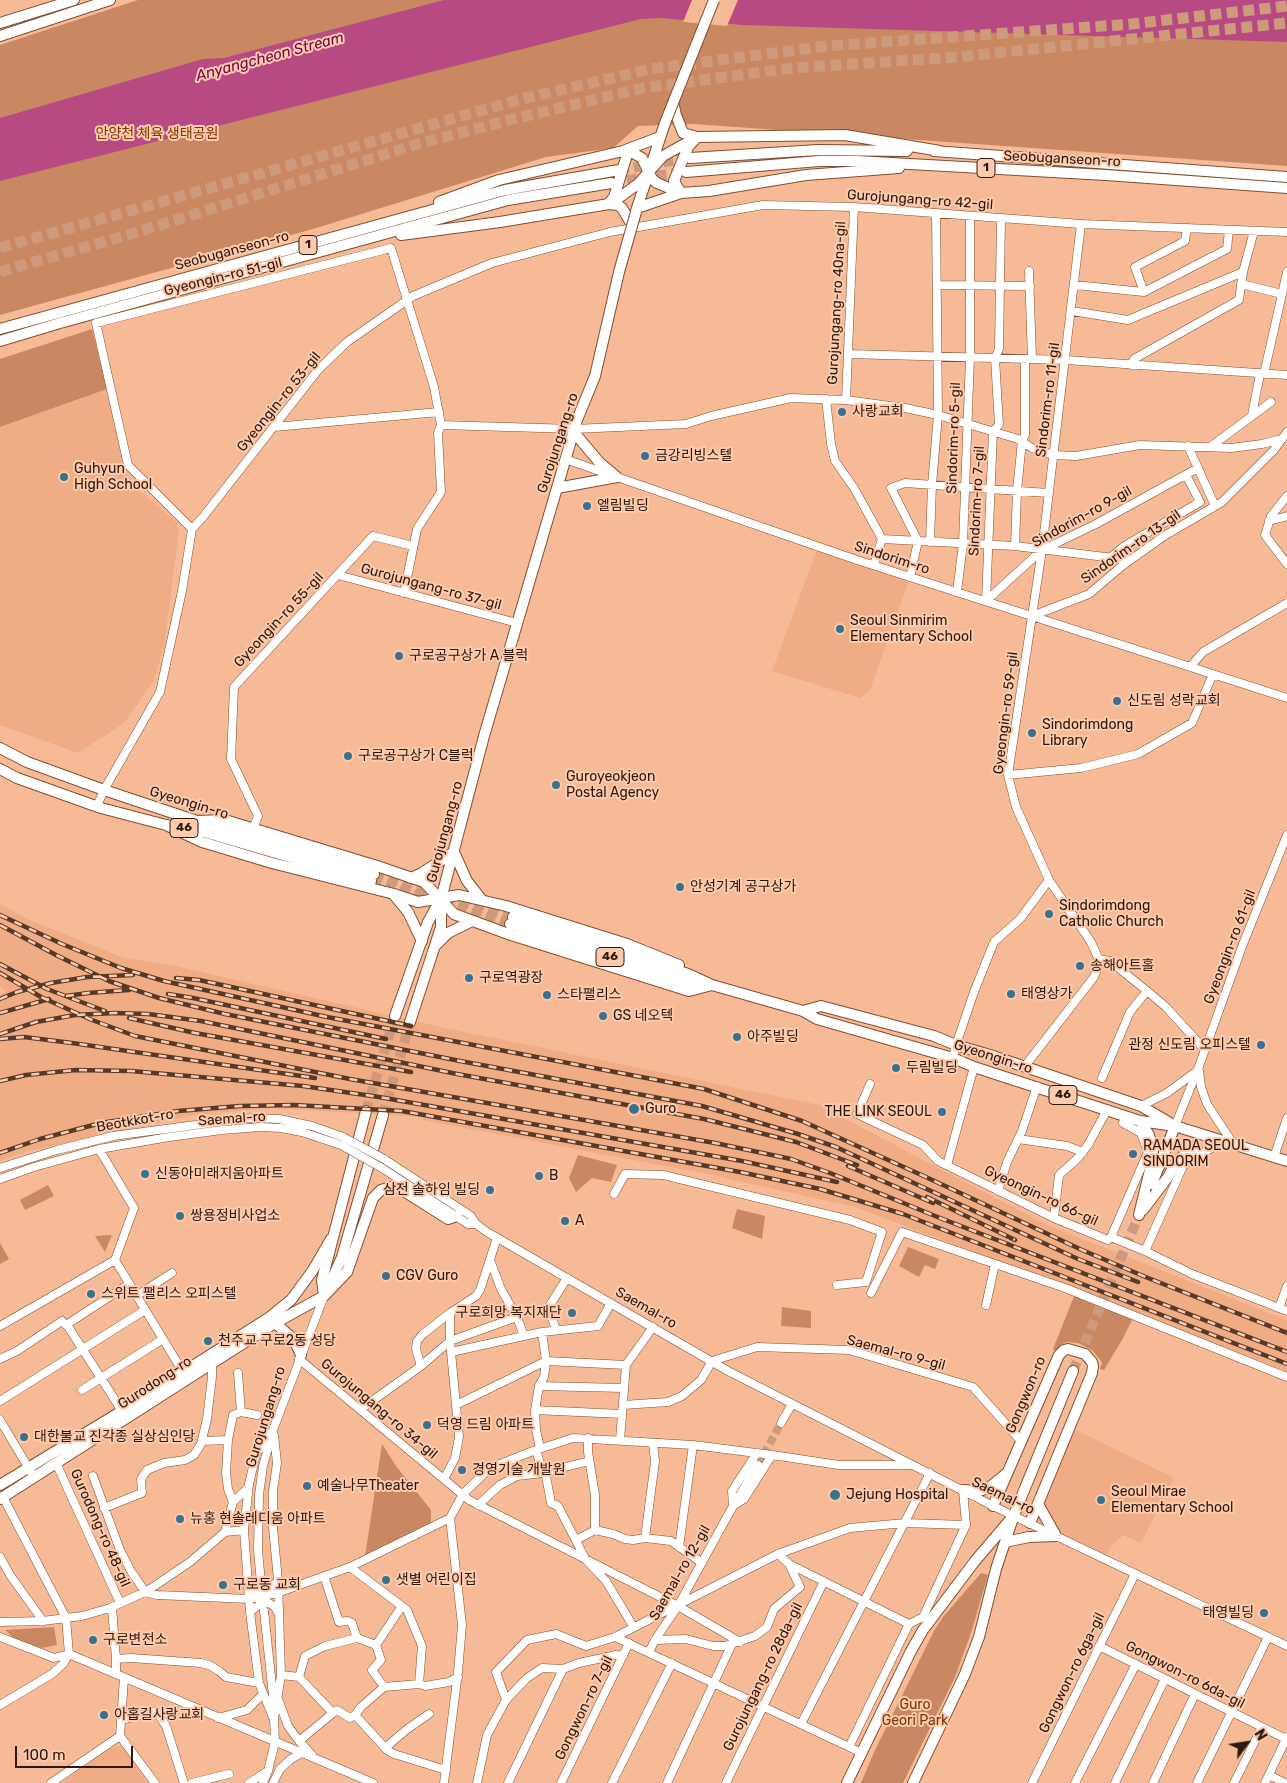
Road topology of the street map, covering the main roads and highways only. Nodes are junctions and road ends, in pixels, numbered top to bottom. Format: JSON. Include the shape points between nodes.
{"nodes":[{"id":1,"x":74,"y":0,"type":"edge"},
{"id":2,"x":110,"y":0,"type":"edge"},
{"id":3,"x":714,"y":0,"type":"edge"},
{"id":4,"x":35,"y":13,"type":"junction"},
{"id":5,"x":0,"y":19,"type":"edge"},
{"id":6,"x":0,"y":24,"type":"edge"},
{"id":7,"x":0,"y":36,"type":"edge"},
{"id":8,"x":673,"y":102,"type":"junction"},
{"id":9,"x":660,"y":137,"type":"junction"},
{"id":10,"x":697,"y":137,"type":"junction"},
{"id":11,"x":940,"y":151,"type":"junction"},
{"id":12,"x":623,"y":152,"type":"junction"},
{"id":13,"x":690,"y":158,"type":"tunnel mouth"},
{"id":14,"x":942,"y":166,"type":"junction"},
{"id":15,"x":619,"y":170,"type":"tunnel mouth"},
{"id":16,"x":649,"y":171,"type":"junction"},
{"id":17,"x":686,"y":172,"type":"tunnel mouth"},
{"id":18,"x":1287,"y":177,"type":"edge"},
{"id":19,"x":611,"y":183,"type":"tunnel mouth"},
{"id":20,"x":1287,"y":188,"type":"edge"},
{"id":21,"x":681,"y":193,"type":"junction"},
{"id":22,"x":609,"y":204,"type":"junction"},
{"id":23,"x":636,"y":210,"type":"junction"},
{"id":24,"x":632,"y":225,"type":"junction"},
{"id":25,"x":362,"y":235,"type":"junction"},
{"id":26,"x":0,"y":329,"type":"edge"},
{"id":27,"x":0,"y":341,"type":"edge"},
{"id":28,"x":574,"y":430,"type":"junction"},
{"id":29,"x":557,"y":488,"type":"junction"},
{"id":30,"x":0,"y":748,"type":"edge"},
{"id":31,"x":0,"y":769,"type":"edge"},
{"id":32,"x":197,"y":821,"type":"junction"},
{"id":33,"x":166,"y":825,"type":"junction"},
{"id":34,"x":454,"y":852,"type":"junction"},
{"id":35,"x":411,"y":878,"type":"junction"},
{"id":36,"x":394,"y":894,"type":"junction"},
{"id":37,"x":441,"y":899,"type":"junction"},
{"id":38,"x":482,"y":900,"type":"junction"},
{"id":39,"x":511,"y":920,"type":"tunnel mouth"},
{"id":40,"x":472,"y":921,"type":"junction"},
{"id":41,"x":422,"y":942,"type":"junction"},
{"id":42,"x":435,"y":945,"type":"junction"},
{"id":43,"x":712,"y":985,"type":"junction"},
{"id":44,"x":803,"y":1010,"type":"junction"},
{"id":45,"x":395,"y":1016,"type":"tunnel mouth"},
{"id":46,"x":410,"y":1022,"type":"tunnel mouth"},
{"id":47,"x":366,"y":1110,"type":"tunnel mouth"},
{"id":48,"x":383,"y":1115,"type":"tunnel mouth"},
{"id":49,"x":1140,"y":1121,"type":"junction"},
{"id":50,"x":1176,"y":1126,"type":"junction"},
{"id":51,"x":1202,"y":1152,"type":"road end"},
{"id":52,"x":1287,"y":1161,"type":"edge"},
{"id":53,"x":1139,"y":1215,"type":"junction"},
{"id":54,"x":457,"y":1216,"type":"road end"},
{"id":55,"x":332,"y":1239,"type":"junction"},
{"id":56,"x":324,"y":1296,"type":"junction"},
{"id":57,"x":279,"y":1318,"type":"junction"},
{"id":58,"x":300,"y":1357,"type":"road end"},
{"id":59,"x":1073,"y":1371,"type":"tunnel mouth"},
{"id":60,"x":1009,"y":1471,"type":"junction"},
{"id":61,"x":0,"y":1485,"type":"edge"},
{"id":62,"x":963,"y":1490,"type":"road end"},
{"id":63,"x":1,"y":1498,"type":"edge"},
{"id":64,"x":1038,"y":1504,"type":"junction"},
{"id":65,"x":993,"y":1506,"type":"road end"},
{"id":66,"x":1014,"y":1516,"type":"junction"},
{"id":67,"x":1030,"y":1523,"type":"road end"},
{"id":68,"x":1005,"y":1542,"type":"junction"},
{"id":69,"x":916,"y":1782,"type":"edge"},
{"id":70,"x":847,"y":1783,"type":"edge"}],
"edges":[{"from":1,"to":4,"type":"main road"},
{"from":2,"to":7,"type":"main road"},
{"from":3,"to":8,"type":"main road","name":"Gurojungang-ro","bridge":true},
{"from":4,"to":5,"type":"main road"},
{"from":4,"to":6,"type":"main road"},
{"from":8,"to":9,"type":"main road","name":"Gurojungang-ro","bridge":true},
{"from":8,"to":10,"type":"main road","via":[[683,132]]},
{"from":9,"to":12,"type":"main road"},
{"from":9,"to":16,"type":"main road","name":"Gurojungang-ro"},
{"from":10,"to":11,"type":"main road","via":[[845,135]]},
{"from":10,"to":16,"type":"main road","via":[[663,156]]},
{"from":10,"to":21,"type":"main road","via":[[688,147],[674,181]]},
{"from":11,"to":13,"type":"main road","name":"Seobuganseon-ro","number":"1","via":[[818,150]]},
{"from":11,"to":18,"type":"main road","name":"Seobuganseon-ro","number":"1"},
{"from":12,"to":16,"type":"main road","via":[[638,155]]},
{"from":12,"to":22,"type":"main road","via":[[626,158]]},
{"from":12,"to":25,"type":"main road","via":[[499,180]]},
{"from":14,"to":17,"type":"main road","name":"Seobuganseon-ro","number":"1","via":[[819,160]]},
{"from":14,"to":20,"type":"main road","name":"Seobuganseon-ro","number":"1"},
{"from":14,"to":21,"type":"main road","via":[[806,175]]},
{"from":15,"to":25,"type":"main road","name":"Seobuganseon-ro","number":"1","via":[[505,190]]},
{"from":16,"to":21,"type":"main road","via":[[656,183]]},
{"from":16,"to":22,"type":"main road","via":[[630,190]]},
{"from":16,"to":23,"type":"main road","name":"Gurojungang-ro"},
{"from":19,"to":25,"type":"main road","name":"Seobuganseon-ro","number":"1","via":[[508,200]]},
{"from":21,"to":23,"type":"main road"},
{"from":22,"to":24,"type":"main road","via":[[618,204]]},
{"from":22,"to":25,"type":"main road","via":[[500,222]]},
{"from":23,"to":24,"type":"main road","name":"Gurojungang-ro","bridge":true},
{"from":24,"to":28,"type":"main road","name":"Gurojungang-ro","bridge":true,"via":[[595,376]]},
{"from":25,"to":26,"type":"main road","name":"Seobuganseon-ro","number":"1"},
{"from":25,"to":27,"type":"main road","name":"Seobuganseon-ro","number":"1"},
{"from":28,"to":29,"type":"main road","name":"Gurojungang-ro"},
{"from":28,"to":29,"type":"main road","via":[[598,462],[617,477]]},
{"from":29,"to":34,"type":"main road","name":"Gurojungang-ro","via":[[484,736]]},
{"from":30,"to":32,"type":"main road","name":"Gyeongin-ro","number":"46","via":[[27,762]]},
{"from":31,"to":33,"type":"main road","name":"Gyeongin-ro","number":"46","via":[[97,806]]},
{"from":32,"to":33,"type":"main road","name":"Gyeongin-ro","number":"46","via":[[372,877],[200,831]]},
{"from":32,"to":35,"type":"main road","via":[[225,820]]},
{"from":33,"to":36,"type":"main road","via":[[215,846]]},
{"from":34,"to":35,"type":"main road"},
{"from":34,"to":37,"type":"main road","name":"Gurojungang-ro"},
{"from":34,"to":38,"type":"main road","via":[[469,884]]},
{"from":35,"to":37,"type":"main road","via":[[424,882]]},
{"from":36,"to":37,"type":"main road","via":[[418,902]]},
{"from":36,"to":41,"type":"main road","via":[[408,912]]},
{"from":37,"to":38,"type":"main road","via":[[459,895]]},
{"from":37,"to":40,"type":"main road","via":[[454,914]]},
{"from":37,"to":41,"type":"main road","name":"Gurojungang-ro","via":[[428,922]]},
{"from":37,"to":42,"type":"main road","name":"Gurojungang-ro","via":[[441,927]]},
{"from":38,"to":43,"type":"main road","via":[[627,944],[688,968]]},
{"from":39,"to":43,"type":"main road","name":"Gyeongin-ro","number":"46","via":[[684,982]]},
{"from":40,"to":42,"type":"main road","via":[[448,933]]},
{"from":40,"to":43,"type":"main road","number":"46","via":[[689,991]]},
{"from":41,"to":45,"type":"main road","name":"Gurojungang-ro"},
{"from":42,"to":46,"type":"main road","name":"Gurojungang-ro"},
{"from":43,"to":44,"type":"main road","name":"Gyeongin-ro","number":"46"},
{"from":44,"to":49,"type":"main road","name":"Gyeongin-ro","number":"46","via":[[817,1019],[953,1058]]},
{"from":44,"to":50,"type":"main road","name":"Gyeongin-ro","number":"46","via":[[821,1006],[934,1036],[1141,1106]]},
{"from":47,"to":55,"type":"main road","name":"Gurojungang-ro","bridge":true},
{"from":48,"to":56,"type":"main road","name":"Gurojungang-ro","bridge":true,"via":[[342,1258]]},
{"from":49,"to":50,"type":"main road","name":"Gyeongin-ro","number":"46"},
{"from":49,"to":53,"type":"main road","via":[[1153,1150]]},
{"from":50,"to":52,"type":"main road","name":"Gyeongin-ro","number":"46"},
{"from":50,"to":53,"type":"main road"},
{"from":51,"to":53,"type":"main road","via":[[1193,1150],[1174,1164]]},
{"from":54,"to":56,"type":"main road","name":"Gurodong-ro","via":[[448,1219],[399,1188],[381,1190],[373,1198],[347,1272]]},
{"from":55,"to":56,"type":"main road","name":"Gurojungang-ro","via":[[322,1280]]},
{"from":55,"to":57,"type":"main road","name":"Gurodong-ro"},
{"from":56,"to":57,"type":"main road","name":"Gurodong-ro"},
{"from":57,"to":58,"type":"main road","via":[[295,1342]]},
{"from":57,"to":61,"type":"main road","name":"Gurodong-ro","via":[[183,1372]]},
{"from":57,"to":63,"type":"main road","name":"Gurodong-ro"},
{"from":59,"to":66,"type":"main road"},
{"from":60,"to":62,"type":"main road","via":[[990,1487],[979,1491]]},
{"from":60,"to":64,"type":"main road","name":"Gongwon-ro","via":[[1059,1355],[1064,1350],[1079,1350],[1092,1362],[1092,1373]]},
{"from":60,"to":65,"type":"main road","name":"Gongwon-ro"},
{"from":64,"to":67,"type":"main road","name":"Gongwon-ro"},
{"from":64,"to":68,"type":"main road","via":[[1056,1536]]},
{"from":66,"to":68,"type":"main road"},
{"from":66,"to":70,"type":"main road","via":[[923,1630]]},
{"from":68,"to":69,"type":"main road","via":[[979,1637]]}]}
